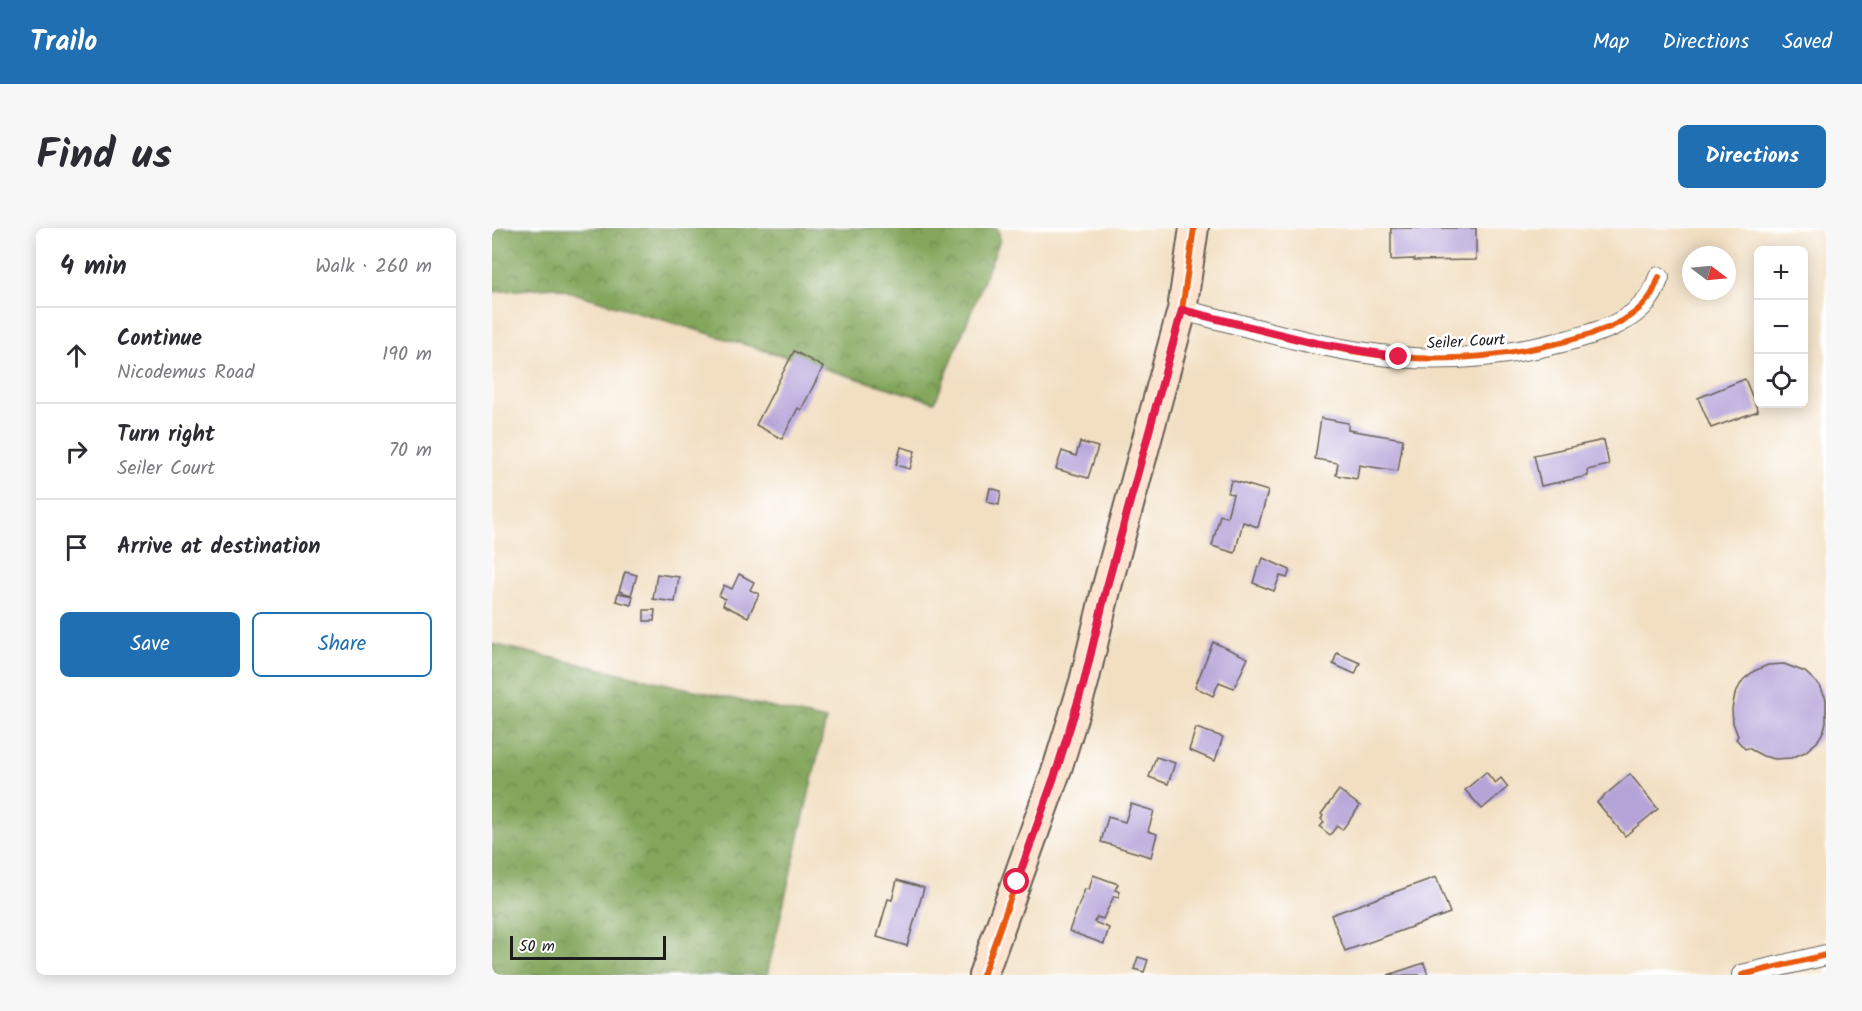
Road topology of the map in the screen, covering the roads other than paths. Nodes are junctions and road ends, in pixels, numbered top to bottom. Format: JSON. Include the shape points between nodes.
{"nodes":[{"id":1,"x":1194,"y":228,"type":"edge"},
{"id":2,"x":1659,"y":277,"type":"dead end"},
{"id":3,"x":1182,"y":310,"type":"junction"},
{"id":4,"x":1826,"y":955,"type":"edge"},
{"id":5,"x":983,"y":975,"type":"edge"},
{"id":6,"x":1742,"y":975,"type":"edge"}],
"edges":[{"from":1,"to":3,"type":"street"},
{"from":2,"to":3,"type":"street","name":"Seiler Court","via":[[1650,297],[1608,329],[1535,349],[1487,357],[1446,359],[1359,352]]},
{"from":3,"to":5,"type":"street","via":[[1084,682]]},
{"from":4,"to":6,"type":"street"}]}
